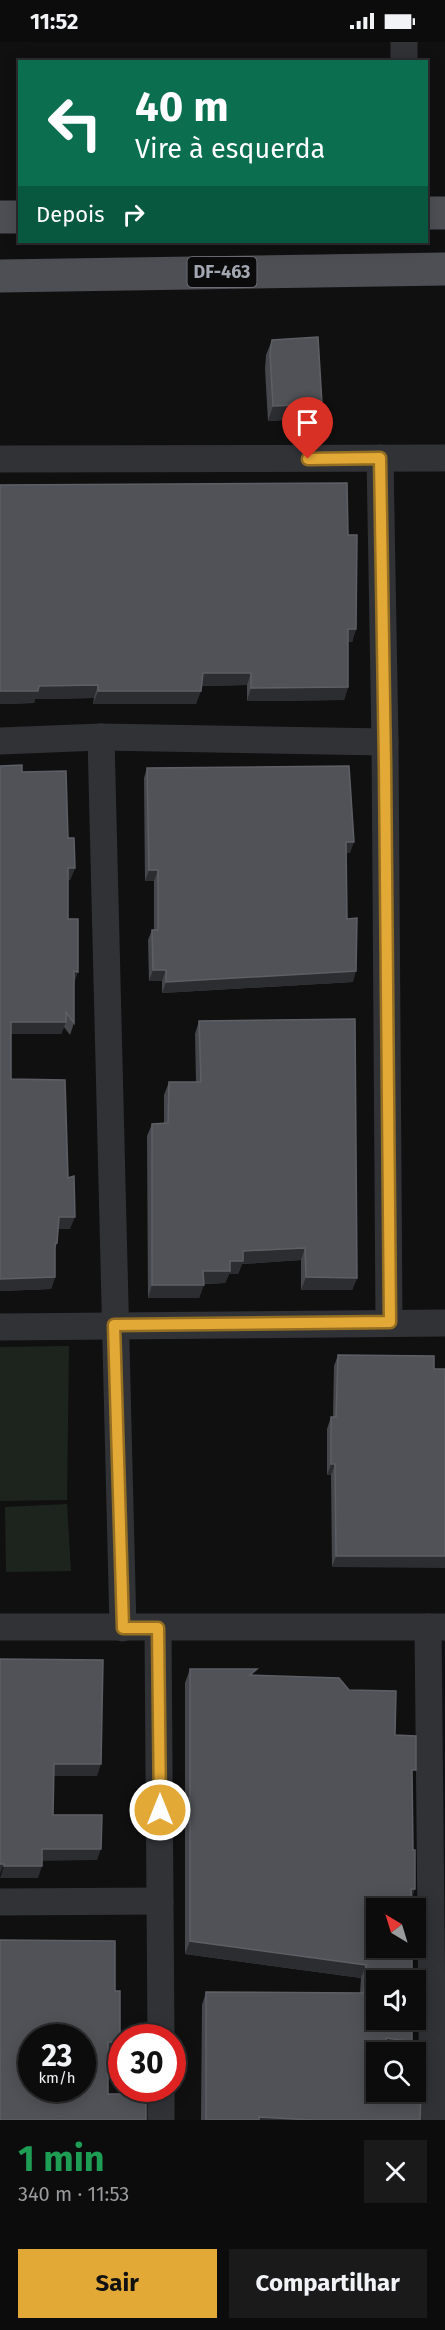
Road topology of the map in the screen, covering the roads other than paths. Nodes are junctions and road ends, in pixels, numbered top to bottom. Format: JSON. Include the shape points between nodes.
{"nodes":[{"id":1,"x":404,"y":42,"type":"edge"},
{"id":2,"x":404,"y":60,"type":"edge"},
{"id":3,"x":428,"y":213,"type":"edge"},
{"id":4,"x":445,"y":213,"type":"edge"},
{"id":5,"x":0,"y":217,"type":"edge"},
{"id":6,"x":18,"y":217,"type":"edge"},
{"id":7,"x":445,"y":269,"type":"edge"},
{"id":8,"x":0,"y":276,"type":"edge"},
{"id":9,"x":380,"y":458,"type":"junction"},
{"id":10,"x":445,"y":458,"type":"edge"},
{"id":11,"x":0,"y":459,"type":"edge"},
{"id":12,"x":101,"y":737,"type":"junction"},
{"id":13,"x":0,"y":741,"type":"edge"},
{"id":14,"x":385,"y":742,"type":"junction"},
{"id":15,"x":390,"y":1322,"type":"junction"},
{"id":16,"x":445,"y":1323,"type":"edge"},
{"id":17,"x":114,"y":1325,"type":"junction"},
{"id":18,"x":0,"y":1327,"type":"edge"},
{"id":19,"x":0,"y":1627,"type":"edge"},
{"id":20,"x":437,"y":1627,"type":"edge"},
{"id":21,"x":123,"y":1628,"type":"junction"},
{"id":22,"x":158,"y":1628,"type":"junction"},
{"id":23,"x":160,"y":1901,"type":"junction"},
{"id":24,"x":0,"y":1902,"type":"edge"},
{"id":25,"x":160,"y":2024,"type":"edge"},
{"id":26,"x":161,"y":2102,"type":"edge"},
{"id":27,"x":161,"y":2120,"type":"edge"},
{"id":28,"x":433,"y":2120,"type":"edge"}],
"edges":[{"from":1,"to":2,"type":"street"},
{"from":3,"to":4,"type":"main road"},
{"from":5,"to":6,"type":"main road"},
{"from":7,"to":8,"type":"main road","number":"DF-463"},
{"from":9,"to":10,"type":"street"},
{"from":9,"to":11,"type":"street"},
{"from":9,"to":14,"type":"street"},
{"from":12,"to":13,"type":"street"},
{"from":12,"to":14,"type":"street"},
{"from":12,"to":17,"type":"street"},
{"from":14,"to":15,"type":"street"},
{"from":15,"to":16,"type":"street"},
{"from":15,"to":17,"type":"street"},
{"from":17,"to":18,"type":"street"},
{"from":17,"to":21,"type":"street"},
{"from":19,"to":21,"type":"street"},
{"from":20,"to":22,"type":"street"},
{"from":20,"to":28,"type":"street"},
{"from":21,"to":22,"type":"street"},
{"from":22,"to":23,"type":"street"},
{"from":23,"to":24,"type":"street"},
{"from":23,"to":25,"type":"street"},
{"from":26,"to":27,"type":"street"}]}
